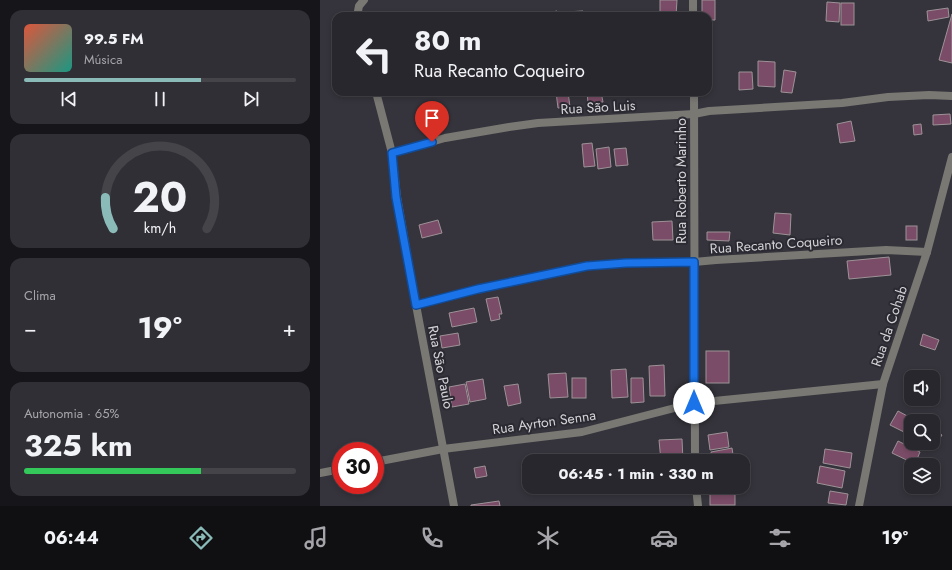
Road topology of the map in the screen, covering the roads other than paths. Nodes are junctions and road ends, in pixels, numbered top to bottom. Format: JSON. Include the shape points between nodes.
{"nodes":[{"id":1,"x":363,"y":0,"type":"edge"},
{"id":2,"x":693,"y":0,"type":"edge"},
{"id":3,"x":358,"y":12,"type":"edge"},
{"id":4,"x":693,"y":12,"type":"edge"},
{"id":5,"x":377,"y":96,"type":"edge"},
{"id":6,"x":694,"y":96,"type":"edge"},
{"id":7,"x":952,"y":96,"type":"edge"},
{"id":8,"x":694,"y":114,"type":"junction"},
{"id":9,"x":392,"y":153,"type":"junction"},
{"id":10,"x":952,"y":157,"type":"edge"},
{"id":11,"x":927,"y":252,"type":"junction"},
{"id":12,"x":694,"y":262,"type":"junction"},
{"id":13,"x":416,"y":305,"type":"junction"},
{"id":14,"x":883,"y":384,"type":"junction"},
{"id":15,"x":694,"y":403,"type":"junction"},
{"id":16,"x":443,"y":449,"type":"junction"},
{"id":17,"x":695,"y":454,"type":"edge"},
{"id":18,"x":384,"y":460,"type":"edge"},
{"id":19,"x":332,"y":471,"type":"edge"},
{"id":20,"x":320,"y":473,"type":"edge"},
{"id":21,"x":697,"y":494,"type":"edge"},
{"id":22,"x":454,"y":506,"type":"edge"},
{"id":23,"x":698,"y":506,"type":"edge"},
{"id":24,"x":859,"y":506,"type":"edge"}],
"edges":[{"from":1,"to":3,"type":"street"},
{"from":2,"to":4,"type":"street"},
{"from":5,"to":9,"type":"street","name":"Rua São Paulo"},
{"from":6,"to":8,"type":"street","name":"Rua Roberto Marinho"},
{"from":7,"to":8,"type":"street","name":"Rua São Luis","via":[[888,97]]},
{"from":8,"to":9,"type":"street","name":"Rua São Luis","via":[[538,123],[445,138]]},
{"from":8,"to":12,"type":"street","name":"Rua Roberto Marinho"},
{"from":9,"to":13,"type":"street","name":"Rua São Paulo","via":[[396,197]]},
{"from":10,"to":11,"type":"street","name":"Rua da Cohab"},
{"from":11,"to":12,"type":"street","name":"Rua Recanto Coqueiro","via":[[886,250]]},
{"from":11,"to":14,"type":"street","name":"Rua da Cohab"},
{"from":12,"to":13,"type":"street","name":"Rua Recanto Coqueiro","via":[[587,266]]},
{"from":12,"to":15,"type":"street","name":"Rua Roberto Marinho"},
{"from":13,"to":16,"type":"street","name":"Rua São Paulo"},
{"from":14,"to":15,"type":"street","name":"Rua Ayrton Senna"},
{"from":14,"to":24,"type":"street","name":"Rua da Cohab"},
{"from":15,"to":16,"type":"street","name":"Rua Ayrton Senna","via":[[582,432]]},
{"from":15,"to":17,"type":"street","name":"Rua Roberto Marinho"},
{"from":16,"to":18,"type":"street","name":"Rua Ayrton Senna"},
{"from":16,"to":22,"type":"street","name":"Rua São Paulo"},
{"from":19,"to":20,"type":"street"},
{"from":21,"to":23,"type":"street"}]}
